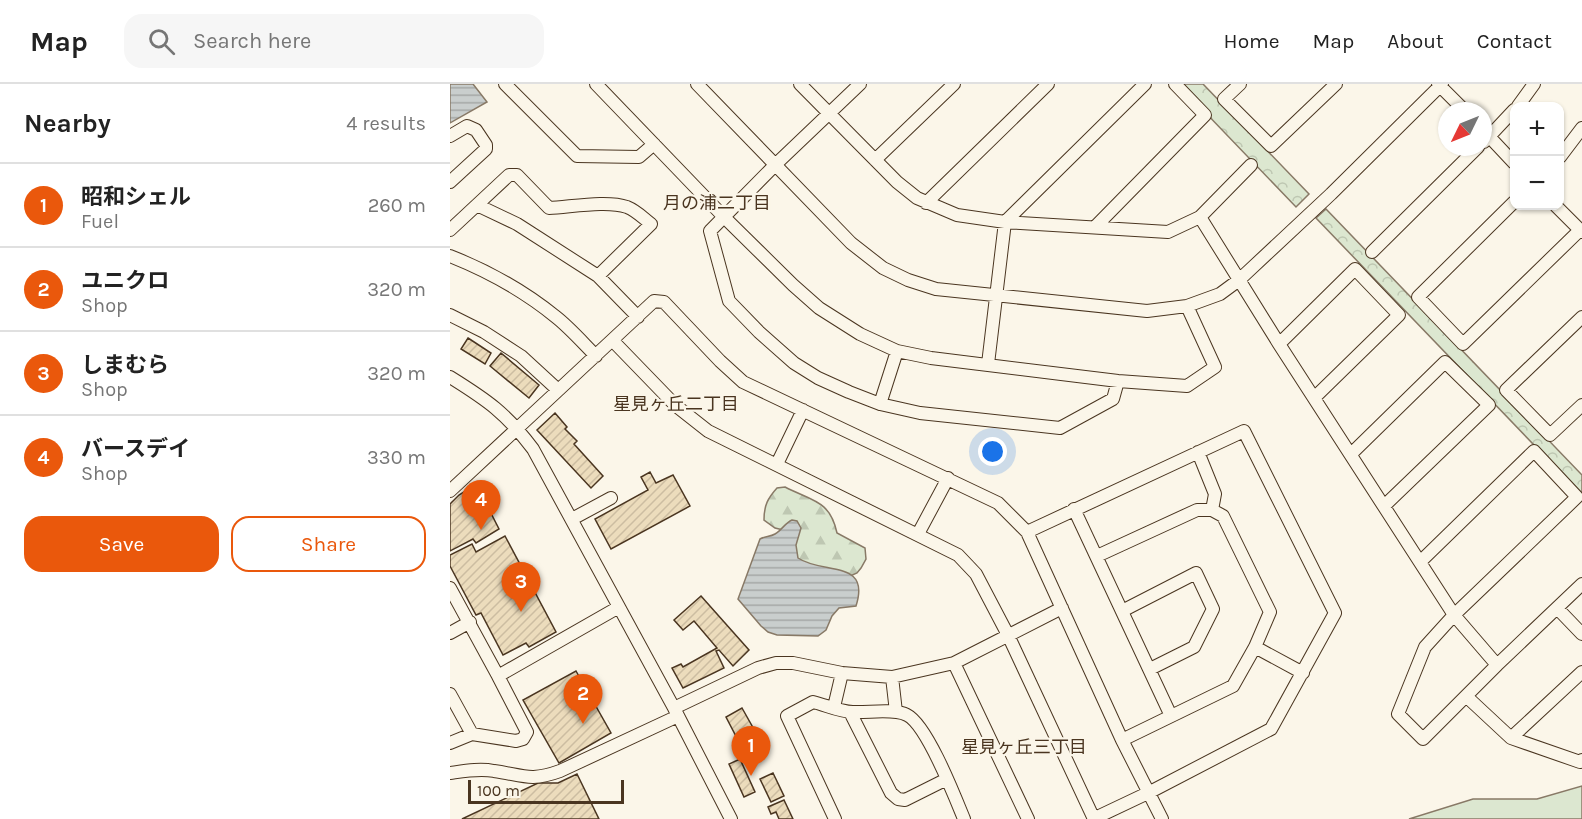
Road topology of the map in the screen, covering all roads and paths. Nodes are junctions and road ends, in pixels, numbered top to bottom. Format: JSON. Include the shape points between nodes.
{"nodes":[{"id":1,"x":505,"y":84,"type":"edge"},
{"id":2,"x":596,"y":84,"type":"edge"},
{"id":3,"x":697,"y":84,"type":"edge"},
{"id":4,"x":800,"y":84,"type":"edge"},
{"id":5,"x":860,"y":84,"type":"edge"},
{"id":6,"x":954,"y":84,"type":"edge"},
{"id":7,"x":1048,"y":84,"type":"edge"},
{"id":8,"x":1145,"y":84,"type":"edge"},
{"id":9,"x":1175,"y":84,"type":"edge"},
{"id":10,"x":1240,"y":84,"type":"edge"},
{"id":11,"x":1336,"y":84,"type":"edge"},
{"id":12,"x":1534,"y":84,"type":"edge"},
{"id":13,"x":1440,"y":85,"type":"edge"},
{"id":14,"x":1456,"y":102,"type":"edge"},
{"id":15,"x":1521,"y":102,"type":"edge"},
{"id":16,"x":830,"y":114,"type":"junction"},
{"id":17,"x":1510,"y":114,"type":"edge"},
{"id":18,"x":1582,"y":129,"type":"edge"},
{"id":19,"x":1492,"y":130,"type":"edge"},
{"id":20,"x":450,"y":136,"type":"edge"},
{"id":21,"x":1492,"y":142,"type":"edge"},
{"id":22,"x":654,"y":144,"type":"junction"},
{"id":23,"x":1469,"y":156,"type":"edge"},
{"id":24,"x":1561,"y":156,"type":"edge"},
{"id":25,"x":1510,"y":158,"type":"edge"},
{"id":26,"x":875,"y":160,"type":"junction"},
{"id":27,"x":775,"y":165,"type":"junction"},
{"id":28,"x":1251,"y":165,"type":"dead end"},
{"id":29,"x":450,"y":182,"type":"edge"},
{"id":30,"x":926,"y":203,"type":"junction"},
{"id":31,"x":477,"y":205,"type":"junction"},
{"id":32,"x":1510,"y":207,"type":"edge"},
{"id":33,"x":1560,"y":210,"type":"edge"},
{"id":34,"x":724,"y":217,"type":"junction"},
{"id":35,"x":1200,"y":217,"type":"junction"},
{"id":36,"x":1005,"y":222,"type":"junction"},
{"id":37,"x":1095,"y":227,"type":"junction"},
{"id":38,"x":450,"y":230,"type":"edge"},
{"id":39,"x":1581,"y":231,"type":"edge"},
{"id":40,"x":1372,"y":252,"type":"dead end"},
{"id":41,"x":450,"y":256,"type":"edge"},
{"id":42,"x":598,"y":276,"type":"junction"},
{"id":43,"x":1239,"y":280,"type":"junction"},
{"id":44,"x":997,"y":295,"type":"junction"},
{"id":45,"x":1187,"y":306,"type":"junction"},
{"id":46,"x":450,"y":315,"type":"edge"},
{"id":47,"x":638,"y":317,"type":"junction"},
{"id":48,"x":1582,"y":317,"type":"edge"},
{"id":49,"x":613,"y":341,"type":"junction"},
{"id":50,"x":1279,"y":344,"type":"junction"},
{"id":51,"x":897,"y":351,"type":"junction"},
{"id":52,"x":596,"y":356,"type":"junction"},
{"id":53,"x":988,"y":364,"type":"junction"},
{"id":54,"x":450,"y":377,"type":"edge"},
{"id":55,"x":1118,"y":381,"type":"junction"},
{"id":56,"x":558,"y":390,"type":"junction"},
{"id":57,"x":1314,"y":398,"type":"junction"},
{"id":58,"x":880,"y":404,"type":"junction"},
{"id":59,"x":1582,"y":405,"type":"edge"},
{"id":60,"x":803,"y":410,"type":"junction"},
{"id":61,"x":517,"y":428,"type":"junction"},
{"id":62,"x":1198,"y":452,"type":"junction"},
{"id":63,"x":1350,"y":454,"type":"junction"},
{"id":64,"x":777,"y":464,"type":"junction"},
{"id":65,"x":948,"y":478,"type":"junction"},
{"id":66,"x":450,"y":491,"type":"edge"},
{"id":67,"x":610,"y":498,"type":"dead end"},
{"id":68,"x":1384,"y":506,"type":"junction"},
{"id":69,"x":1074,"y":509,"type":"junction"},
{"id":70,"x":1212,"y":510,"type":"junction"},
{"id":71,"x":572,"y":519,"type":"junction"},
{"id":72,"x":1027,"y":532,"type":"junction"},
{"id":73,"x":918,"y":534,"type":"junction"},
{"id":74,"x":1097,"y":556,"type":"junction"},
{"id":75,"x":1420,"y":562,"type":"junction"},
{"id":76,"x":1582,"y":584,"type":"edge"},
{"id":77,"x":450,"y":588,"type":"edge"},
{"id":78,"x":619,"y":607,"type":"junction"},
{"id":79,"x":1062,"y":608,"type":"junction"},
{"id":80,"x":1557,"y":608,"type":"junction"},
{"id":81,"x":1122,"y":611,"type":"junction"},
{"id":82,"x":1454,"y":615,"type":"junction"},
{"id":83,"x":470,"y":622,"type":"junction"},
{"id":84,"x":450,"y":633,"type":"edge"},
{"id":85,"x":1582,"y":634,"type":"edge"},
{"id":86,"x":1008,"y":635,"type":"junction"},
{"id":87,"x":1255,"y":647,"type":"junction"},
{"id":88,"x":954,"y":663,"type":"junction"},
{"id":89,"x":1497,"y":665,"type":"junction"},
{"id":90,"x":1150,"y":669,"type":"junction"},
{"id":91,"x":1582,"y":672,"type":"edge"},
{"id":92,"x":842,"y":673,"type":"junction"},
{"id":93,"x":1303,"y":673,"type":"junction"},
{"id":94,"x":498,"y":676,"type":"junction"},
{"id":95,"x":892,"y":677,"type":"junction"},
{"id":96,"x":450,"y":694,"type":"edge"},
{"id":97,"x":1467,"y":697,"type":"junction"},
{"id":98,"x":834,"y":707,"type":"junction"},
{"id":99,"x":676,"y":712,"type":"junction"},
{"id":100,"x":850,"y":712,"type":"junction"},
{"id":101,"x":896,"y":712,"type":"junction"},
{"id":102,"x":1172,"y":716,"type":"junction"},
{"id":103,"x":472,"y":734,"type":"junction"},
{"id":104,"x":1511,"y":738,"type":"junction"},
{"id":105,"x":1122,"y":740,"type":"junction"},
{"id":106,"x":450,"y":743,"type":"edge"},
{"id":107,"x":1582,"y":760,"type":"edge"},
{"id":108,"x":450,"y":773,"type":"edge"},
{"id":109,"x":947,"y":779,"type":"junction"},
{"id":110,"x":1150,"y":792,"type":"junction"},
{"id":111,"x":731,"y":819,"type":"edge"},
{"id":112,"x":835,"y":819,"type":"edge"},
{"id":113,"x":964,"y":819,"type":"edge"},
{"id":114,"x":1028,"y":819,"type":"edge"},
{"id":115,"x":1094,"y":819,"type":"edge"},
{"id":116,"x":1162,"y":819,"type":"edge"}],
"edges":[{"from":1,"to":22,"type":"street","via":[[577,156],[639,157]]},
{"from":2,"to":22,"type":"street"},
{"from":3,"to":27,"type":"street"},
{"from":4,"to":16,"type":"street"},
{"from":5,"to":16,"type":"street"},
{"from":6,"to":26,"type":"street"},
{"from":7,"to":30,"type":"street"},
{"from":8,"to":36,"type":"street"},
{"from":9,"to":37,"type":"street","via":[[1205,115]]},
{"from":10,"to":11,"type":"street","via":[[1224,99],[1271,146]]},
{"from":12,"to":15,"type":"street"},
{"from":13,"to":14,"type":"street"},
{"from":13,"to":43,"type":"street"},
{"from":16,"to":26,"type":"street"},
{"from":16,"to":27,"type":"street"},
{"from":17,"to":19,"type":"street"},
{"from":18,"to":24,"type":"street"},
{"from":20,"to":29,"type":"street","via":[[467,126],[476,130],[486,145]]},
{"from":21,"to":25,"type":"street"},
{"from":22,"to":34,"type":"street"},
{"from":23,"to":40,"type":"street"},
{"from":26,"to":30,"type":"street"},
{"from":27,"to":34,"type":"street"},
{"from":27,"to":44,"type":"street","via":[[851,243],[883,268],[936,288]]},
{"from":28,"to":35,"type":"street"},
{"from":30,"to":36,"type":"street","via":[[957,215]]},
{"from":31,"to":38,"type":"street"},
{"from":31,"to":42,"type":"street","via":[[517,224]]},
{"from":31,"to":42,"type":"street","via":[[509,175],[517,175],[549,208],[602,204],[625,206],[638,212],[651,225]]},
{"from":32,"to":39,"type":"street","via":[[1418,297],[1463,344]]},
{"from":33,"to":39,"type":"street"},
{"from":34,"to":51,"type":"street","via":[[819,308]]},
{"from":34,"to":58,"type":"street","via":[[710,231],[729,301],[794,363],[818,378]]},
{"from":35,"to":37,"type":"street","via":[[1168,232]]},
{"from":35,"to":43,"type":"street"},
{"from":36,"to":37,"type":"street"},
{"from":36,"to":44,"type":"street"},
{"from":41,"to":52,"type":"street","via":[[479,267],[538,304]]},
{"from":42,"to":47,"type":"street"},
{"from":43,"to":45,"type":"street","via":[[1220,294]]},
{"from":43,"to":50,"type":"street"},
{"from":44,"to":45,"type":"street","via":[[1147,311]]},
{"from":44,"to":53,"type":"street"},
{"from":45,"to":55,"type":"street","via":[[1215,367],[1187,386]]},
{"from":46,"to":56,"type":"street","via":[[521,356]]},
{"from":47,"to":49,"type":"street"},
{"from":47,"to":60,"type":"street","via":[[654,301],[664,302],[743,382]]},
{"from":48,"to":59,"type":"street","via":[[1506,390],[1550,435]]},
{"from":49,"to":52,"type":"street"},
{"from":49,"to":64,"type":"street","via":[[675,405],[708,431]]},
{"from":50,"to":57,"type":"street"},
{"from":50,"to":57,"type":"street","via":[[1355,269],[1400,315]]},
{"from":51,"to":53,"type":"street"},
{"from":51,"to":58,"type":"street"},
{"from":52,"to":56,"type":"street"},
{"from":53,"to":55,"type":"street"},
{"from":54,"to":61,"type":"street","via":[[501,411]]},
{"from":55,"to":58,"type":"street","via":[[1113,399],[1060,429],[920,413]]},
{"from":56,"to":61,"type":"street"},
{"from":57,"to":63,"type":"street"},
{"from":60,"to":64,"type":"street"},
{"from":60,"to":65,"type":"street"},
{"from":61,"to":66,"type":"street"},
{"from":61,"to":71,"type":"street"},
{"from":62,"to":69,"type":"street"},
{"from":62,"to":70,"type":"street","via":[[1215,494]]},
{"from":62,"to":93,"type":"street","via":[[1244,431],[1335,614]]},
{"from":63,"to":68,"type":"street"},
{"from":63,"to":68,"type":"street","via":[[1445,362],[1489,405]]},
{"from":64,"to":73,"type":"street"},
{"from":65,"to":72,"type":"street","via":[[998,503]]},
{"from":65,"to":73,"type":"street"},
{"from":67,"to":71,"type":"street"},
{"from":68,"to":75,"type":"street"},
{"from":69,"to":72,"type":"street"},
{"from":69,"to":74,"type":"street"},
{"from":70,"to":74,"type":"street","via":[[1197,510]]},
{"from":70,"to":87,"type":"street","via":[[1223,516],[1270,612]]},
{"from":71,"to":78,"type":"street"},
{"from":72,"to":79,"type":"street"},
{"from":73,"to":86,"type":"street","via":[[958,555],[976,574]]},
{"from":74,"to":81,"type":"street"},
{"from":75,"to":82,"type":"street"},
{"from":75,"to":82,"type":"street","via":[[1534,451],[1577,497]]},
{"from":76,"to":80,"type":"street"},
{"from":77,"to":83,"type":"street"},
{"from":78,"to":94,"type":"street"},
{"from":78,"to":99,"type":"street"},
{"from":79,"to":86,"type":"street"},
{"from":79,"to":105,"type":"street"},
{"from":80,"to":85,"type":"street"},
{"from":80,"to":89,"type":"street"},
{"from":81,"to":90,"type":"street"},
{"from":81,"to":90,"type":"street","via":[[1196,573],[1213,609],[1194,647]]},
{"from":82,"to":89,"type":"street"},
{"from":82,"to":97,"type":"street","via":[[1425,647],[1398,714],[1423,739]]},
{"from":83,"to":84,"type":"street"},
{"from":83,"to":94,"type":"street"},
{"from":86,"to":88,"type":"street"},
{"from":86,"to":115,"type":"street"},
{"from":87,"to":93,"type":"street"},
{"from":87,"to":102,"type":"street","via":[[1233,686]]},
{"from":88,"to":95,"type":"street"},
{"from":88,"to":114,"type":"street"},
{"from":89,"to":97,"type":"street"},
{"from":90,"to":102,"type":"street"},
{"from":91,"to":104,"type":"street"},
{"from":92,"to":95,"type":"street"},
{"from":92,"to":98,"type":"street"},
{"from":92,"to":99,"type":"street","via":[[776,663],[758,668]]},
{"from":93,"to":110,"type":"street","via":[[1271,729]]},
{"from":94,"to":103,"type":"street","via":[[527,732],[516,741]]},
{"from":95,"to":101,"type":"street"},
{"from":96,"to":103,"type":"street"},
{"from":97,"to":104,"type":"street"},
{"from":98,"to":100,"type":"street"},
{"from":98,"to":112,"type":"street","via":[[813,702],[787,716]]},
{"from":99,"to":108,"type":"street","via":[[540,778],[491,770]]},
{"from":99,"to":111,"type":"street"},
{"from":100,"to":101,"type":"street"},
{"from":100,"to":109,"type":"street","via":[[891,793],[898,799],[905,800]]},
{"from":101,"to":109,"type":"street","via":[[919,724]]},
{"from":102,"to":105,"type":"street"},
{"from":103,"to":106,"type":"street"},
{"from":104,"to":107,"type":"street"},
{"from":105,"to":110,"type":"street"},
{"from":109,"to":113,"type":"street"},
{"from":110,"to":115,"type":"street"},
{"from":110,"to":116,"type":"street"}]}
